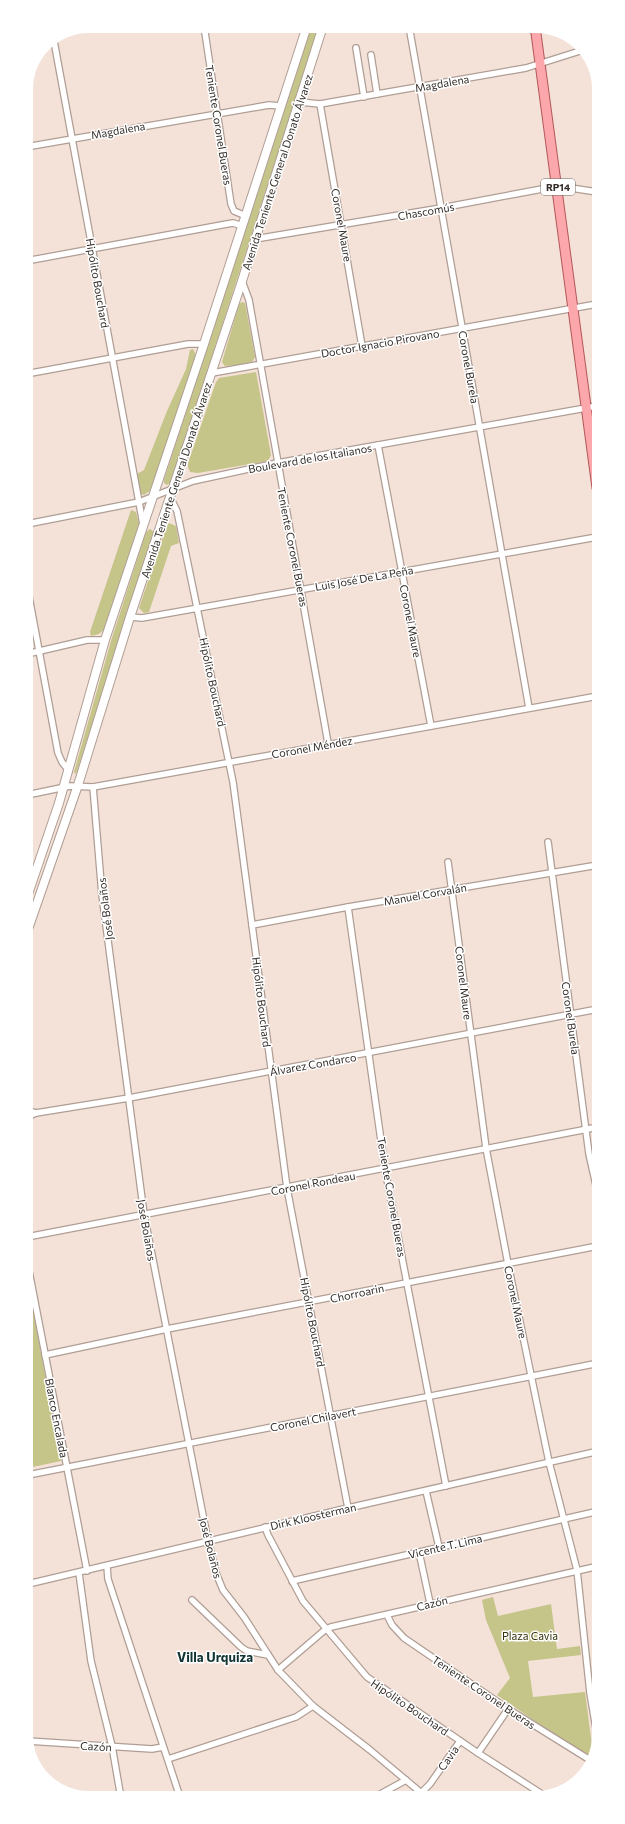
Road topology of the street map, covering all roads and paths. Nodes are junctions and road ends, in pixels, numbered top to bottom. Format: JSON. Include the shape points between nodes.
{"nodes":[{"id":1,"x":205,"y":33,"type":"edge"},
{"id":2,"x":305,"y":33,"type":"edge"},
{"id":3,"x":321,"y":33,"type":"edge"},
{"id":4,"x":410,"y":33,"type":"edge"},
{"id":5,"x":536,"y":33,"type":"edge"},
{"id":6,"x":55,"y":45,"type":"edge"},
{"id":7,"x":356,"y":48,"type":"dead end"},
{"id":8,"x":578,"y":52,"type":"edge"},
{"id":9,"x":371,"y":55,"type":"dead end"},
{"id":10,"x":541,"y":65,"type":"junction"},
{"id":11,"x":420,"y":86,"type":"junction"},
{"id":12,"x":377,"y":94,"type":"junction"},
{"id":13,"x":364,"y":96,"type":"junction"},
{"id":14,"x":300,"y":102,"type":"junction"},
{"id":15,"x":320,"y":104,"type":"junction"},
{"id":16,"x":281,"y":106,"type":"junction"},
{"id":17,"x":217,"y":114,"type":"junction"},
{"id":18,"x":72,"y":138,"type":"junction"},
{"id":19,"x":33,"y":146,"type":"edge"},
{"id":20,"x":558,"y":186,"type":"junction"},
{"id":21,"x":592,"y":191,"type":"edge"},
{"id":22,"x":441,"y":208,"type":"junction"},
{"id":23,"x":234,"y":211,"type":"junction"},
{"id":24,"x":246,"y":216,"type":"junction"},
{"id":25,"x":232,"y":223,"type":"junction"},
{"id":26,"x":243,"y":226,"type":"junction"},
{"id":27,"x":342,"y":226,"type":"junction"},
{"id":28,"x":255,"y":239,"type":"junction"},
{"id":29,"x":92,"y":249,"type":"junction"},
{"id":30,"x":33,"y":259,"type":"edge"},
{"id":31,"x":242,"y":281,"type":"junction"},
{"id":32,"x":592,"y":305,"type":"edge"},
{"id":33,"x":573,"y":308,"type":"junction"},
{"id":34,"x":462,"y":328,"type":"junction"},
{"id":35,"x":204,"y":344,"type":"junction"},
{"id":36,"x":362,"y":346,"type":"junction"},
{"id":37,"x":112,"y":359,"type":"junction"},
{"id":38,"x":260,"y":364,"type":"junction"},
{"id":39,"x":33,"y":373,"type":"edge"},
{"id":40,"x":212,"y":373,"type":"junction"},
{"id":41,"x":592,"y":408,"type":"edge"},
{"id":42,"x":587,"y":409,"type":"junction"},
{"id":43,"x":480,"y":427,"type":"junction"},
{"id":44,"x":378,"y":445,"type":"junction"},
{"id":45,"x":592,"y":448,"type":"edge"},
{"id":46,"x":277,"y":463,"type":"junction"},
{"id":47,"x":174,"y":487,"type":"junction"},
{"id":48,"x":154,"y":496,"type":"junction"},
{"id":49,"x":170,"y":499,"type":"junction"},
{"id":50,"x":139,"y":502,"type":"junction"},
{"id":51,"x":33,"y":523,"type":"edge"},
{"id":52,"x":143,"y":525,"type":"junction"},
{"id":53,"x":592,"y":538,"type":"edge"},
{"id":54,"x":502,"y":553,"type":"junction"},
{"id":55,"x":402,"y":571,"type":"junction"},
{"id":56,"x":301,"y":589,"type":"junction"},
{"id":57,"x":198,"y":608,"type":"junction"},
{"id":58,"x":130,"y":617,"type":"junction"},
{"id":59,"x":33,"y":619,"type":"edge"},
{"id":60,"x":105,"y":640,"type":"junction"},
{"id":61,"x":39,"y":652,"type":"junction"},
{"id":62,"x":33,"y":653,"type":"edge"},
{"id":63,"x":592,"y":697,"type":"edge"},
{"id":64,"x":529,"y":708,"type":"junction"},
{"id":65,"x":431,"y":726,"type":"junction"},
{"id":66,"x":328,"y":743,"type":"junction"},
{"id":67,"x":229,"y":762,"type":"junction"},
{"id":68,"x":69,"y":771,"type":"junction"},
{"id":69,"x":78,"y":785,"type":"junction"},
{"id":70,"x":93,"y":786,"type":"junction"},
{"id":71,"x":64,"y":787,"type":"junction"},
{"id":72,"x":33,"y":794,"type":"edge"},
{"id":73,"x":548,"y":842,"type":"dead end"},
{"id":74,"x":448,"y":862,"type":"dead end"},
{"id":75,"x":592,"y":866,"type":"edge"},
{"id":76,"x":551,"y":873,"type":"junction"},
{"id":77,"x":33,"y":879,"type":"edge"},
{"id":78,"x":452,"y":889,"type":"junction"},
{"id":79,"x":348,"y":907,"type":"junction"},
{"id":80,"x":33,"y":915,"type":"edge"},
{"id":81,"x":252,"y":925,"type":"junction"},
{"id":82,"x":592,"y":1010,"type":"edge"},
{"id":83,"x":570,"y":1014,"type":"junction"},
{"id":84,"x":471,"y":1034,"type":"junction"},
{"id":85,"x":370,"y":1054,"type":"junction"},
{"id":86,"x":271,"y":1071,"type":"junction"},
{"id":87,"x":129,"y":1098,"type":"junction"},
{"id":88,"x":33,"y":1112,"type":"edge"},
{"id":89,"x":36,"y":1113,"type":"junction"},
{"id":90,"x":33,"y":1114,"type":"edge"},
{"id":91,"x":592,"y":1128,"type":"edge"},
{"id":92,"x":586,"y":1130,"type":"junction"},
{"id":93,"x":486,"y":1148,"type":"junction"},
{"id":94,"x":592,"y":1164,"type":"edge"},
{"id":95,"x":385,"y":1169,"type":"junction"},
{"id":96,"x":287,"y":1188,"type":"junction"},
{"id":97,"x":144,"y":1214,"type":"junction"},
{"id":98,"x":33,"y":1237,"type":"edge"},
{"id":99,"x":592,"y":1247,"type":"edge"},
{"id":100,"x":508,"y":1264,"type":"junction"},
{"id":101,"x":408,"y":1282,"type":"junction"},
{"id":102,"x":33,"y":1292,"type":"edge"},
{"id":103,"x":309,"y":1303,"type":"junction"},
{"id":104,"x":166,"y":1329,"type":"junction"},
{"id":105,"x":45,"y":1355,"type":"junction"},
{"id":106,"x":592,"y":1364,"type":"edge"},
{"id":107,"x":531,"y":1377,"type":"junction"},
{"id":108,"x":429,"y":1397,"type":"junction"},
{"id":109,"x":331,"y":1415,"type":"junction"},
{"id":110,"x":189,"y":1444,"type":"junction"},
{"id":111,"x":592,"y":1453,"type":"edge"},
{"id":112,"x":549,"y":1462,"type":"junction"},
{"id":113,"x":66,"y":1468,"type":"junction"},
{"id":114,"x":33,"y":1474,"type":"edge"},
{"id":115,"x":446,"y":1486,"type":"junction"},
{"id":116,"x":426,"y":1491,"type":"junction"},
{"id":117,"x":348,"y":1508,"type":"junction"},
{"id":118,"x":592,"y":1513,"type":"edge"},
{"id":119,"x":565,"y":1519,"type":"junction"},
{"id":120,"x":265,"y":1528,"type":"junction"},
{"id":121,"x":208,"y":1542,"type":"junction"},
{"id":122,"x":439,"y":1547,"type":"junction"},
{"id":123,"x":419,"y":1552,"type":"junction"},
{"id":124,"x":107,"y":1566,"type":"junction"},
{"id":125,"x":592,"y":1567,"type":"edge"},
{"id":126,"x":577,"y":1570,"type":"junction"},
{"id":127,"x":87,"y":1571,"type":"junction"},
{"id":128,"x":79,"y":1572,"type":"junction"},
{"id":129,"x":292,"y":1581,"type":"junction"},
{"id":130,"x":33,"y":1583,"type":"edge"},
{"id":131,"x":192,"y":1600,"type":"dead end"},
{"id":132,"x":430,"y":1603,"type":"junction"},
{"id":133,"x":387,"y":1615,"type":"junction"},
{"id":134,"x":326,"y":1629,"type":"junction"},
{"id":135,"x":268,"y":1655,"type":"junction"},
{"id":136,"x":278,"y":1670,"type":"junction"},
{"id":137,"x":592,"y":1703,"type":"edge"},
{"id":138,"x":313,"y":1706,"type":"junction"},
{"id":139,"x":508,"y":1709,"type":"junction"},
{"id":140,"x":33,"y":1741,"type":"edge"},
{"id":141,"x":460,"y":1741,"type":"junction"},
{"id":142,"x":112,"y":1746,"type":"junction"},
{"id":143,"x":163,"y":1747,"type":"junction"},
{"id":144,"x":478,"y":1754,"type":"junction"},
{"id":145,"x":587,"y":1758,"type":"edge"},
{"id":146,"x":168,"y":1759,"type":"junction"},
{"id":147,"x":406,"y":1780,"type":"junction"},
{"id":148,"x":120,"y":1791,"type":"edge"},
{"id":149,"x":178,"y":1791,"type":"edge"},
{"id":150,"x":386,"y":1791,"type":"edge"},
{"id":151,"x":418,"y":1791,"type":"edge"},
{"id":152,"x":426,"y":1791,"type":"edge"},
{"id":153,"x":537,"y":1791,"type":"edge"}],
"edges":[{"from":1,"to":17,"type":"street","name":"Teniente Coronel Bueras"},
{"from":2,"to":16,"type":"main road","name":"Avenida Teniente General Donato Álvarez"},
{"from":3,"to":14,"type":"main road","name":"Avenida Teniente General Donato Álvarez"},
{"from":4,"to":11,"type":"street","name":"Coronel Burela"},
{"from":5,"to":10,"type":"main road","number":"RP14"},
{"from":6,"to":18,"type":"street","name":"Hipólito Bouchard"},
{"from":7,"to":13,"type":"street"},
{"from":8,"to":10,"type":"street","name":"Magdalena"},
{"from":9,"to":12,"type":"street"},
{"from":10,"to":11,"type":"street","name":"Magdalena"},
{"from":10,"to":20,"type":"main road","number":"RP14"},
{"from":11,"to":12,"type":"street","name":"Magdalena"},
{"from":11,"to":22,"type":"street","name":"Coronel Burela"},
{"from":12,"to":13,"type":"street","name":"Magdalena"},
{"from":13,"to":15,"type":"street","name":"Magdalena"},
{"from":14,"to":15,"type":"street","name":"Magdalena"},
{"from":14,"to":28,"type":"main road","name":"Avenida Teniente General Donato Álvarez"},
{"from":15,"to":27,"type":"street","name":"Coronel Maure"},
{"from":16,"to":17,"type":"street","name":"Magdalena","via":[[269,105]]},
{"from":16,"to":24,"type":"main road","name":"Avenida Teniente General Donato Álvarez"},
{"from":17,"to":18,"type":"street","name":"Magdalena"},
{"from":17,"to":23,"type":"street","name":"Teniente Coronel Bueras"},
{"from":18,"to":19,"type":"street","name":"Magdalena"},
{"from":18,"to":29,"type":"street","name":"Hipólito Bouchard"},
{"from":20,"to":21,"type":"street","name":"Chascomús"},
{"from":20,"to":22,"type":"street","name":"Chascomús"},
{"from":20,"to":33,"type":"main road","number":"RP14"},
{"from":22,"to":27,"type":"street","name":"Chascomús"},
{"from":22,"to":34,"type":"street","name":"Coronel Burela"},
{"from":23,"to":24,"type":"street"},
{"from":23,"to":25,"type":"street"},
{"from":24,"to":26,"type":"main road","name":"Avenida Teniente General Donato Álvarez"},
{"from":25,"to":26,"type":"street"},
{"from":25,"to":29,"type":"street"},
{"from":26,"to":35,"type":"main road","name":"Avenida Teniente General Donato Álvarez"},
{"from":27,"to":28,"type":"street","name":"Chascomús"},
{"from":27,"to":36,"type":"street","name":"Coronel Maure"},
{"from":28,"to":31,"type":"main road","name":"Avenida Teniente General Donato Álvarez"},
{"from":29,"to":30,"type":"street"},
{"from":29,"to":37,"type":"street","name":"Hipólito Bouchard"},
{"from":31,"to":38,"type":"street","name":"Teniente Coronel Bueras","via":[[249,300]]},
{"from":31,"to":40,"type":"main road","name":"Avenida Teniente General Donato Álvarez"},
{"from":32,"to":33,"type":"street","name":"Doctor Ignacio Pirovano"},
{"from":33,"to":34,"type":"street","name":"Doctor Ignacio Pirovano"},
{"from":33,"to":42,"type":"main road","number":"RP14"},
{"from":34,"to":36,"type":"street","name":"Doctor Ignacio Pirovano"},
{"from":34,"to":43,"type":"street","name":"Coronel Burela"},
{"from":35,"to":37,"type":"street","via":[[188,344]]},
{"from":35,"to":48,"type":"main road","name":"Avenida Teniente General Donato Álvarez"},
{"from":36,"to":38,"type":"street","name":"Doctor Ignacio Pirovano"},
{"from":37,"to":39,"type":"street"},
{"from":37,"to":50,"type":"street","name":"Hipólito Bouchard"},
{"from":38,"to":40,"type":"street","name":"Doctor Ignacio Pirovano"},
{"from":38,"to":46,"type":"street","name":"Teniente Coronel Bueras"},
{"from":40,"to":47,"type":"main road","name":"Avenida Teniente General Donato Álvarez"},
{"from":41,"to":42,"type":"street","name":"Boulevard de los Italianos"},
{"from":42,"to":43,"type":"street","name":"Boulevard de los Italianos"},
{"from":42,"to":45,"type":"main road","number":"RP14"},
{"from":43,"to":44,"type":"street","name":"Boulevard de los Italianos"},
{"from":43,"to":54,"type":"street","name":"Coronel Burela"},
{"from":44,"to":46,"type":"street","name":"Boulevard de los Italianos"},
{"from":44,"to":55,"type":"street","name":"Coronel Maure"},
{"from":46,"to":47,"type":"street","name":"Boulevard de los Italianos"},
{"from":46,"to":56,"type":"street","name":"Teniente Coronel Bueras"},
{"from":47,"to":48,"type":"street","name":"Boulevard de los Italianos"},
{"from":47,"to":49,"type":"main road","name":"Avenida Teniente General Donato Álvarez"},
{"from":48,"to":50,"type":"street","name":"Boulevard de los Italianos"},
{"from":48,"to":52,"type":"main road","name":"Avenida Teniente General Donato Álvarez"},
{"from":49,"to":57,"type":"street","name":"Hipólito Bouchard","via":[[176,507]]},
{"from":49,"to":58,"type":"main road","name":"Avenida Teniente General Donato Álvarez"},
{"from":50,"to":51,"type":"street","name":"Boulevard de los Italianos"},
{"from":50,"to":52,"type":"street","name":"Hipólito Bouchard"},
{"from":52,"to":60,"type":"main road","name":"Avenida Teniente General Donato Álvarez"},
{"from":53,"to":54,"type":"street","name":"Luis José De La Peña"},
{"from":54,"to":55,"type":"street","name":"Luis José De La Peña"},
{"from":54,"to":64,"type":"street","name":"Coronel Burela"},
{"from":55,"to":56,"type":"street","name":"Luis José De La Peña"},
{"from":55,"to":65,"type":"street","name":"Coronel Maure"},
{"from":56,"to":57,"type":"street","name":"Luis José De La Peña"},
{"from":56,"to":66,"type":"street","name":"Teniente Coronel Bueras"},
{"from":57,"to":58,"type":"street","name":"Luis José De La Peña","via":[[142,618]]},
{"from":57,"to":67,"type":"street","name":"Hipólito Bouchard"},
{"from":58,"to":69,"type":"main road","name":"Avenida Teniente General Donato Álvarez"},
{"from":59,"to":61,"type":"street"},
{"from":60,"to":61,"type":"street","via":[[87,640]]},
{"from":60,"to":68,"type":"main road","name":"Avenida Teniente General Donato Álvarez"},
{"from":61,"to":62,"type":"street"},
{"from":61,"to":68,"type":"street","via":[[58,753]]},
{"from":63,"to":64,"type":"street","name":"Coronel Méndez"},
{"from":64,"to":65,"type":"street","name":"Coronel Méndez"},
{"from":65,"to":66,"type":"street","name":"Coronel Méndez"},
{"from":66,"to":67,"type":"street","name":"Coronel Méndez"},
{"from":67,"to":70,"type":"street","name":"Coronel Méndez"},
{"from":67,"to":81,"type":"street","name":"Hipólito Bouchard"},
{"from":68,"to":71,"type":"main road","name":"Avenida Teniente General Donato Álvarez"},
{"from":69,"to":70,"type":"street","name":"Coronel Méndez"},
{"from":69,"to":71,"type":"street","name":"Coronel Méndez"},
{"from":69,"to":80,"type":"main road","name":"Avenida Teniente General Donato Álvarez"},
{"from":70,"to":87,"type":"street","name":"José Bolaños","via":[[102,895]]},
{"from":71,"to":72,"type":"street","name":"Coronel Méndez"},
{"from":71,"to":77,"type":"main road","name":"Avenida Teniente General Donato Álvarez"},
{"from":73,"to":76,"type":"street","name":"Coronel Burela"},
{"from":74,"to":78,"type":"street","name":"Coronel Maure"},
{"from":75,"to":76,"type":"street","name":"Manuel Corvalán"},
{"from":76,"to":78,"type":"street","name":"Manuel Corvalán"},
{"from":76,"to":83,"type":"street","name":"Coronel Burela"},
{"from":78,"to":79,"type":"street","name":"Manuel Corvalán"},
{"from":78,"to":84,"type":"street","name":"Coronel Maure"},
{"from":79,"to":81,"type":"street","name":"Manuel Corvalán"},
{"from":79,"to":85,"type":"street","name":"Teniente Coronel Bueras"},
{"from":81,"to":86,"type":"street","name":"Hipólito Bouchard"},
{"from":82,"to":83,"type":"street","name":"Álvarez Condarco"},
{"from":83,"to":84,"type":"street","name":"Álvarez Condarco"},
{"from":83,"to":92,"type":"street","name":"Coronel Burela"},
{"from":84,"to":85,"type":"street","name":"Álvarez Condarco"},
{"from":84,"to":93,"type":"street","name":"Coronel Maure"},
{"from":85,"to":86,"type":"street","name":"Álvarez Condarco"},
{"from":85,"to":95,"type":"street","name":"Teniente Coronel Bueras"},
{"from":86,"to":87,"type":"street","name":"Álvarez Condarco"},
{"from":86,"to":96,"type":"street","name":"Hipólito Bouchard"},
{"from":87,"to":89,"type":"street","name":"Álvarez Condarco"},
{"from":87,"to":97,"type":"street","name":"José Bolaños"},
{"from":88,"to":89,"type":"street","name":"Álvarez Condarco"},
{"from":89,"to":90,"type":"street"},
{"from":91,"to":92,"type":"street","name":"Coronel Rondeau"},
{"from":92,"to":93,"type":"street","name":"Coronel Rondeau"},
{"from":92,"to":94,"type":"street","name":"Coronel Burela"},
{"from":93,"to":95,"type":"street","name":"Coronel Rondeau"},
{"from":93,"to":100,"type":"street","name":"Coronel Maure"},
{"from":95,"to":96,"type":"street","name":"Coronel Rondeau"},
{"from":95,"to":101,"type":"street","name":"Teniente Coronel Bueras"},
{"from":96,"to":97,"type":"street","name":"Coronel Rondeau"},
{"from":96,"to":103,"type":"street","name":"Hipólito Bouchard"},
{"from":97,"to":98,"type":"street","name":"Coronel Rondeau"},
{"from":97,"to":104,"type":"street","name":"José Bolaños"},
{"from":99,"to":100,"type":"street","name":"Chorroarin"},
{"from":100,"to":101,"type":"street","name":"Chorroarin"},
{"from":100,"to":107,"type":"street","name":"Coronel Maure"},
{"from":101,"to":103,"type":"street","name":"Chorroarin"},
{"from":101,"to":108,"type":"street","name":"Teniente Coronel Bueras"},
{"from":102,"to":105,"type":"street","name":"Blanco Encalada"},
{"from":103,"to":104,"type":"street","name":"Chorroarin"},
{"from":103,"to":109,"type":"street","name":"Hipólito Bouchard"},
{"from":104,"to":105,"type":"street","name":"Chorroarin"},
{"from":104,"to":110,"type":"street","name":"José Bolaños"},
{"from":105,"to":113,"type":"street","name":"Blanco Encalada"},
{"from":106,"to":107,"type":"street","name":"Coronel Chilavert"},
{"from":107,"to":108,"type":"street","name":"Coronel Chilavert"},
{"from":107,"to":112,"type":"street","name":"Coronel Maure"},
{"from":108,"to":109,"type":"street","name":"Coronel Chilavert"},
{"from":108,"to":115,"type":"street","name":"Teniente Coronel Bueras"},
{"from":109,"to":110,"type":"street","name":"Coronel Chilavert"},
{"from":109,"to":117,"type":"street","name":"Hipólito Bouchard"},
{"from":110,"to":113,"type":"street","name":"Coronel Chilavert"},
{"from":110,"to":121,"type":"street","name":"José Bolaños"},
{"from":111,"to":112,"type":"street","name":"Dirk Kloosterman"},
{"from":112,"to":115,"type":"street","name":"Dirk Kloosterman"},
{"from":112,"to":119,"type":"street","name":"Coronel Maure"},
{"from":113,"to":114,"type":"street","name":"Coronel Chilavert"},
{"from":113,"to":127,"type":"street","name":"Blanco Encalada"},
{"from":115,"to":116,"type":"street","name":"Dirk Kloosterman"},
{"from":116,"to":117,"type":"street","name":"Dirk Kloosterman"},
{"from":116,"to":122,"type":"street"},
{"from":117,"to":120,"type":"street","name":"Dirk Kloosterman"},
{"from":118,"to":119,"type":"street","name":"Vicente T. Lima"},
{"from":119,"to":122,"type":"street","name":"Vicente T. Lima"},
{"from":119,"to":126,"type":"street","name":"Coronel Maure"},
{"from":120,"to":121,"type":"street","name":"Dirk Kloosterman"},
{"from":120,"to":129,"type":"street","name":"Hipólito Bouchard"},
{"from":121,"to":124,"type":"street","name":"Dirk Kloosterman"},
{"from":121,"to":135,"type":"street","name":"José Bolaños","via":[[223,1590]]},
{"from":122,"to":123,"type":"street","name":"Vicente T. Lima"},
{"from":123,"to":129,"type":"street","name":"Vicente T. Lima"},
{"from":123,"to":132,"type":"street"},
{"from":124,"to":127,"type":"street","name":"Dirk Kloosterman"},
{"from":124,"to":143,"type":"street","via":[[108,1579]]},
{"from":125,"to":126,"type":"street","name":"Cazón"},
{"from":126,"to":132,"type":"street","name":"Cazón"},
{"from":126,"to":137,"type":"street","name":"Coronel Maure"},
{"from":127,"to":128,"type":"street","name":"Dirk Kloosterman"},
{"from":128,"to":130,"type":"street","name":"Dirk Kloosterman"},
{"from":128,"to":142,"type":"street","via":[[91,1661]]},
{"from":129,"to":134,"type":"street","name":"Hipólito Bouchard","via":[[303,1602]]},
{"from":131,"to":135,"type":"street","via":[[241,1647],[247,1651]]},
{"from":132,"to":133,"type":"street","name":"Cazón"},
{"from":133,"to":134,"type":"street","name":"Cazón"},
{"from":133,"to":139,"type":"street","name":"Teniente Coronel Bueras","via":[[404,1638]]},
{"from":134,"to":136,"type":"street","name":"Cazón"},
{"from":134,"to":141,"type":"street","name":"Hipólito Bouchard","via":[[373,1683]]},
{"from":135,"to":136,"type":"street","name":"José Bolaños"},
{"from":136,"to":138,"type":"street","name":"José Bolaños"},
{"from":138,"to":146,"type":"street","via":[[296,1718]]},
{"from":138,"to":147,"type":"street","name":"José Bolaños"},
{"from":139,"to":144,"type":"street"},
{"from":139,"to":145,"type":"street","name":"Teniente Coronel Bueras"},
{"from":140,"to":142,"type":"street","name":"Cazón"},
{"from":141,"to":144,"type":"street","name":"Hipólito Bouchard"},
{"from":141,"to":152,"type":"street","name":"Cavia"},
{"from":142,"to":143,"type":"street","name":"Cazón","via":[[152,1749]]},
{"from":142,"to":148,"type":"street"},
{"from":143,"to":146,"type":"street"},
{"from":144,"to":153,"type":"street","name":"Hipólito Bouchard"},
{"from":146,"to":149,"type":"street"},
{"from":147,"to":150,"type":"street"},
{"from":147,"to":151,"type":"street","name":"José Bolaños"}]}
